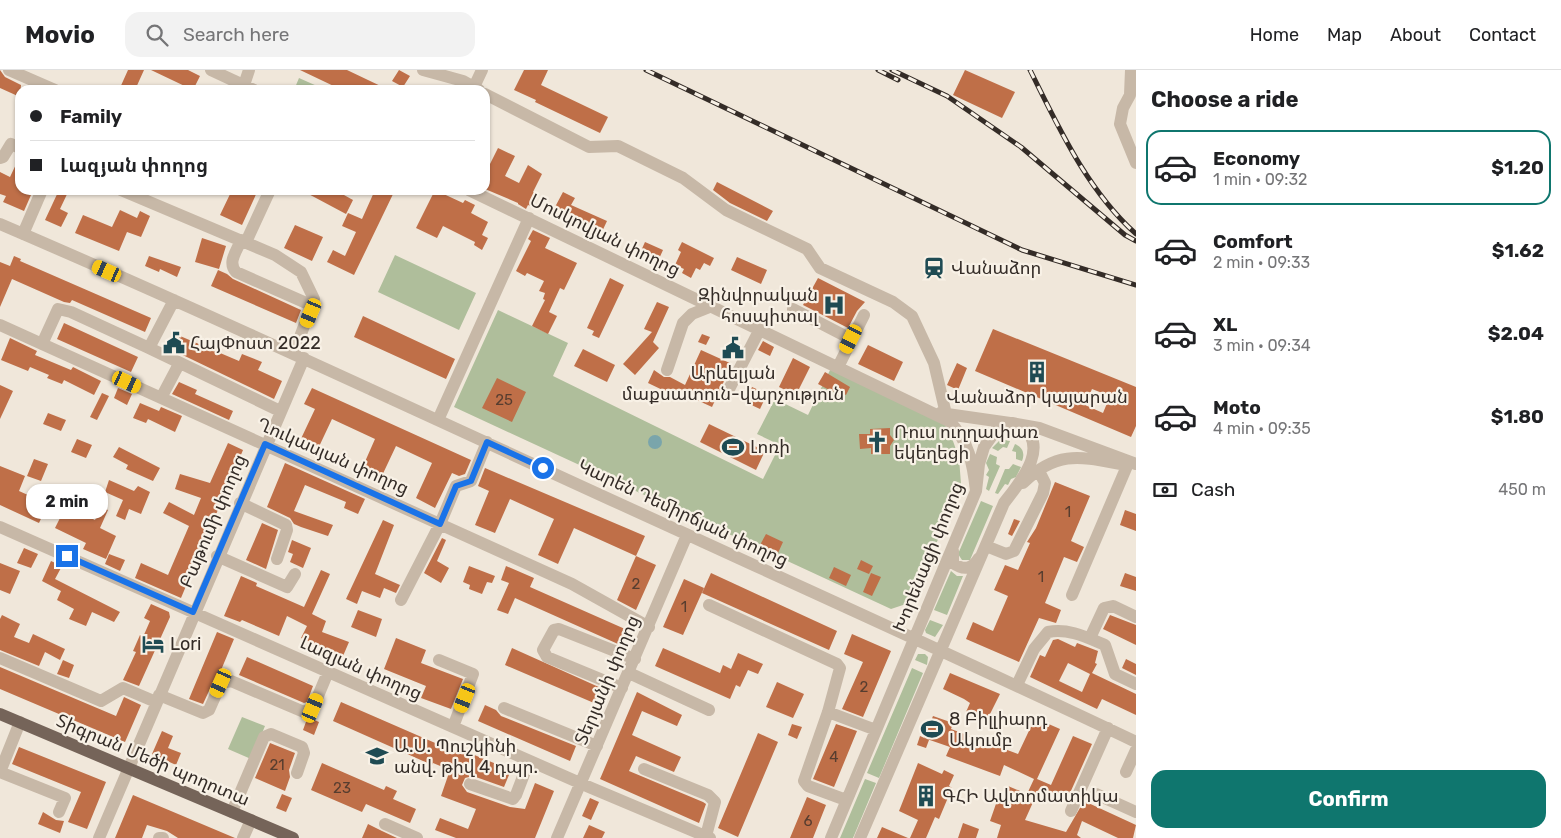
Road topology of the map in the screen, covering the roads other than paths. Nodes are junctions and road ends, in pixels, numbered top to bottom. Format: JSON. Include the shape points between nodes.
{"nodes":[{"id":1,"x":9,"y":70,"type":"edge"},
{"id":2,"x":210,"y":70,"type":"edge"},
{"id":3,"x":249,"y":70,"type":"edge"},
{"id":4,"x":423,"y":70,"type":"edge"},
{"id":5,"x":482,"y":70,"type":"edge"},
{"id":6,"x":1130,"y":70,"type":"edge"},
{"id":7,"x":44,"y":85,"type":"edge"},
{"id":8,"x":242,"y":85,"type":"edge"},
{"id":9,"x":249,"y":85,"type":"edge"},
{"id":10,"x":470,"y":85,"type":"edge"},
{"id":11,"x":480,"y":85,"type":"edge"},
{"id":12,"x":490,"y":96,"type":"edge"},
{"id":13,"x":15,"y":146,"type":"edge"},
{"id":14,"x":0,"y":158,"type":"edge"},
{"id":15,"x":1136,"y":163,"type":"edge"},
{"id":16,"x":40,"y":195,"type":"edge"},
{"id":17,"x":133,"y":195,"type":"edge"},
{"id":18,"x":267,"y":195,"type":"edge"},
{"id":19,"x":480,"y":195,"type":"edge"},
{"id":20,"x":529,"y":218,"type":"junction"},
{"id":21,"x":0,"y":224,"type":"edge"},
{"id":22,"x":23,"y":234,"type":"junction"},
{"id":23,"x":244,"y":241,"type":"junction"},
{"id":24,"x":174,"y":300,"type":"junction"},
{"id":25,"x":313,"y":306,"type":"junction"},
{"id":26,"x":712,"y":306,"type":"junction"},
{"id":27,"x":793,"y":309,"type":"dead end"},
{"id":28,"x":864,"y":315,"type":"dead end"},
{"id":29,"x":0,"y":325,"type":"edge"},
{"id":30,"x":760,"y":329,"type":"junction"},
{"id":31,"x":851,"y":339,"type":"junction"},
{"id":32,"x":42,"y":344,"type":"junction"},
{"id":33,"x":149,"y":348,"type":"junction"},
{"id":34,"x":299,"y":356,"type":"junction"},
{"id":35,"x":179,"y":364,"type":"junction"},
{"id":36,"x":838,"y":366,"type":"junction"},
{"id":37,"x":667,"y":370,"type":"dead end"},
{"id":38,"x":726,"y":395,"type":"dead end"},
{"id":39,"x":161,"y":398,"type":"junction"},
{"id":40,"x":280,"y":411,"type":"junction"},
{"id":41,"x":941,"y":414,"type":"junction"},
{"id":42,"x":438,"y":420,"type":"junction"},
{"id":43,"x":1016,"y":424,"type":"junction"},
{"id":44,"x":487,"y":442,"type":"junction"},
{"id":45,"x":265,"y":444,"type":"junction"},
{"id":46,"x":1133,"y":466,"type":"edge"},
{"id":47,"x":1039,"y":470,"type":"junction"},
{"id":48,"x":976,"y":491,"type":"junction"},
{"id":49,"x":240,"y":503,"type":"junction"},
{"id":50,"x":1004,"y":503,"type":"junction"},
{"id":51,"x":440,"y":524,"type":"junction"},
{"id":52,"x":0,"y":527,"type":"edge"},
{"id":53,"x":687,"y":535,"type":"junction"},
{"id":54,"x":954,"y":543,"type":"junction"},
{"id":55,"x":984,"y":550,"type":"junction"},
{"id":56,"x":217,"y":556,"type":"junction"},
{"id":57,"x":277,"y":559,"type":"dead end"},
{"id":58,"x":295,"y":574,"type":"dead end"},
{"id":59,"x":1072,"y":596,"type":"dead end"},
{"id":60,"x":402,"y":600,"type":"dead end"},
{"id":61,"x":709,"y":605,"type":"dead end"},
{"id":62,"x":193,"y":612,"type":"junction"},
{"id":63,"x":1136,"y":617,"type":"edge"},
{"id":64,"x":648,"y":627,"type":"junction"},
{"id":65,"x":915,"y":637,"type":"junction"},
{"id":66,"x":1090,"y":638,"type":"junction"},
{"id":67,"x":941,"y":649,"type":"junction"},
{"id":68,"x":0,"y":658,"type":"edge"},
{"id":69,"x":439,"y":660,"type":"dead end"},
{"id":70,"x":635,"y":660,"type":"junction"},
{"id":71,"x":328,"y":672,"type":"junction"},
{"id":72,"x":628,"y":673,"type":"junction"},
{"id":73,"x":1136,"y":684,"type":"edge"},
{"id":74,"x":1017,"y":685,"type":"junction"},
{"id":75,"x":622,"y":688,"type":"junction"},
{"id":76,"x":158,"y":698,"type":"junction"},
{"id":77,"x":504,"y":708,"type":"dead end"},
{"id":78,"x":709,"y":710,"type":"dead end"},
{"id":79,"x":828,"y":712,"type":"junction"},
{"id":80,"x":0,"y":714,"type":"edge"},
{"id":81,"x":20,"y":722,"type":"junction"},
{"id":82,"x":453,"y":727,"type":"junction"},
{"id":83,"x":1108,"y":728,"type":"junction"},
{"id":84,"x":876,"y":730,"type":"junction"},
{"id":85,"x":1136,"y":742,"type":"edge"},
{"id":86,"x":597,"y":746,"type":"junction"},
{"id":87,"x":1136,"y":750,"type":"edge"},
{"id":88,"x":529,"y":761,"type":"junction"},
{"id":89,"x":129,"y":768,"type":"junction"},
{"id":90,"x":644,"y":769,"type":"dead end"},
{"id":91,"x":1126,"y":772,"type":"dead end"},
{"id":92,"x":297,"y":773,"type":"dead end"},
{"id":93,"x":470,"y":784,"type":"dead end"},
{"id":94,"x":581,"y":784,"type":"junction"},
{"id":95,"x":1096,"y":794,"type":"dead end"},
{"id":96,"x":846,"y":800,"type":"junction"},
{"id":97,"x":1071,"y":811,"type":"dead end"},
{"id":98,"x":59,"y":812,"type":"dead end"},
{"id":99,"x":232,"y":812,"type":"junction"},
{"id":100,"x":1136,"y":812,"type":"edge"},
{"id":101,"x":251,"y":820,"type":"junction"},
{"id":102,"x":385,"y":824,"type":"dead end"},
{"id":103,"x":708,"y":837,"type":"edge"},
{"id":104,"x":99,"y":838,"type":"edge"},
{"id":105,"x":159,"y":838,"type":"edge"},
{"id":106,"x":163,"y":838,"type":"edge"},
{"id":107,"x":243,"y":838,"type":"edge"},
{"id":108,"x":293,"y":838,"type":"edge"},
{"id":109,"x":417,"y":838,"type":"edge"},
{"id":110,"x":557,"y":838,"type":"edge"},
{"id":111,"x":830,"y":838,"type":"edge"},
{"id":112,"x":860,"y":838,"type":"edge"}],
"edges":[{"from":1,"to":7,"type":"street"},
{"from":2,"to":8,"type":"street"},
{"from":3,"to":9,"type":"street"},
{"from":4,"to":10,"type":"street"},
{"from":5,"to":11,"type":"street"},
{"from":6,"to":15,"type":"street","via":[[1130,94],[1120,124]]},
{"from":12,"to":41,"type":"street","via":[[589,147],[618,146],[683,178],[726,210],[807,249],[820,268],[893,302],[912,316],[934,363]]},
{"from":13,"to":14,"type":"street","via":[[11,144]]},
{"from":16,"to":22,"type":"street"},
{"from":17,"to":23,"type":"street"},
{"from":18,"to":23,"type":"street"},
{"from":19,"to":20,"type":"street","name":"Մոսկովյան փողոց"},
{"from":20,"to":26,"type":"street","name":"Մոսկովյան փողոց"},
{"from":20,"to":42,"type":"street"},
{"from":21,"to":22,"type":"street","name":"Կարեն Դեմիրճյան փողոց"},
{"from":22,"to":24,"type":"street","name":"Կարեն Դեմիրճյան փողոց"},
{"from":23,"to":25,"type":"street","via":[[302,272],[314,299]]},
{"from":23,"to":25,"type":"street","via":[[232,262],[236,272]]},
{"from":24,"to":33,"type":"street"},
{"from":24,"to":34,"type":"street","name":"Կարեն Դեմիրճյան փողոց"},
{"from":25,"to":34,"type":"street","name":"Բաթումի փողոց"},
{"from":26,"to":30,"type":"street","name":"Մոսկովյան փողոց"},
{"from":26,"to":37,"type":"street","via":[[692,314],[683,323]]},
{"from":27,"to":31,"type":"street"},
{"from":28,"to":31,"type":"street"},
{"from":29,"to":32,"type":"street","name":"Ղուկասյան փողոց"},
{"from":30,"to":36,"type":"street","name":"Մոսկովյան փողոց"},
{"from":30,"to":38,"type":"street"},
{"from":31,"to":36,"type":"street"},
{"from":32,"to":33,"type":"street","via":[[58,309]]},
{"from":32,"to":39,"type":"street","name":"Ղուկասյան փողոց"},
{"from":33,"to":35,"type":"street"},
{"from":34,"to":40,"type":"street","name":"Բաթումի փողոց"},
{"from":34,"to":42,"type":"street","name":"Կարեն Դեմիրճյան փողոց"},
{"from":35,"to":39,"type":"street"},
{"from":35,"to":40,"type":"street"},
{"from":36,"to":41,"type":"street","name":"Մոսկովյան փողոց"},
{"from":39,"to":45,"type":"street","name":"Ղուկասյան փողոց"},
{"from":40,"to":45,"type":"street","name":"Բաթումի փողոց"},
{"from":41,"to":43,"type":"street"},
{"from":41,"to":48,"type":"street","via":[[956,428],[968,448]]},
{"from":42,"to":44,"type":"street","name":"Կարեն Դեմիրճյան փողոց"},
{"from":43,"to":46,"type":"street","via":[[1039,428]]},
{"from":43,"to":48,"type":"street","name":"Խորենացի փողոց","via":[[996,430],[984,447]]},
{"from":43,"to":50,"type":"street","via":[[1027,430],[1032,438],[1032,461]]},
{"from":44,"to":51,"type":"street","via":[[471,481],[456,486]]},
{"from":44,"to":53,"type":"street","name":"Կարեն Դեմիրճյան փողոց"},
{"from":45,"to":49,"type":"street","name":"Բաթումի փողոց"},
{"from":45,"to":51,"type":"street","name":"Ղուկասյան փողոց"},
{"from":46,"to":47,"type":"street","via":[[1080,456],[1062,458]]},
{"from":46,"to":59,"type":"street"},
{"from":47,"to":50,"type":"street"},
{"from":47,"to":55,"type":"street","via":[[1045,483],[1043,493],[1014,551],[1006,554]]},
{"from":48,"to":54,"type":"street","name":"Խորենացի փողոց"},
{"from":49,"to":56,"type":"street","name":"Բաթումի փողոց"},
{"from":49,"to":57,"type":"street","via":[[286,526]]},
{"from":50,"to":55,"type":"street"},
{"from":51,"to":60,"type":"street"},
{"from":51,"to":64,"type":"street","name":"Ղուկասյան փողոց","via":[[572,584]]},
{"from":52,"to":62,"type":"street","name":"Լազյան փողոց"},
{"from":53,"to":64,"type":"street","name":"Տերյանի փողոց"},
{"from":53,"to":65,"type":"street","name":"Կարեն Դեմիրճյան փողոց"},
{"from":54,"to":55,"type":"street","via":[[951,556],[959,568],[974,565]]},
{"from":54,"to":65,"type":"street","name":"Խորենացի փողոց"},
{"from":55,"to":67,"type":"street"},
{"from":56,"to":58,"type":"street","via":[[287,587]]},
{"from":56,"to":62,"type":"street","name":"Բաթումի փողոց"},
{"from":61,"to":79,"type":"street","via":[[837,664],[840,676]]},
{"from":62,"to":71,"type":"street","name":"Լազյան փողոց"},
{"from":62,"to":76,"type":"street","name":"Բաթումի փողոց"},
{"from":63,"to":66,"type":"street","via":[[1113,606],[1104,608]]},
{"from":64,"to":70,"type":"street","name":"Տերյանի փողոց"},
{"from":65,"to":67,"type":"street","name":"Կարեն Դեմիրճյան փողոց"},
{"from":65,"to":84,"type":"street","name":"Խորենացի փողոց"},
{"from":66,"to":73,"type":"street","via":[[1105,645],[1115,674]]},
{"from":66,"to":74,"type":"street","via":[[1073,632],[1048,632],[1034,649]]},
{"from":67,"to":74,"type":"street","name":"Կարեն Դեմիրճյան փողոց"},
{"from":67,"to":112,"type":"street"},
{"from":68,"to":76,"type":"street","via":[[101,701],[123,688]]},
{"from":69,"to":82,"type":"street","via":[[473,674]]},
{"from":70,"to":72,"type":"street","name":"Տերյանի փողոց"},
{"from":70,"to":75,"type":"street","via":[[559,629],[554,630],[543,650],[547,657]]},
{"from":71,"to":76,"type":"street","via":[[313,708],[304,712],[231,681],[221,683],[209,710],[203,713]]},
{"from":71,"to":82,"type":"street","name":"Լազյան փողոց"},
{"from":72,"to":75,"type":"street","name":"Տերյանի փողոց"},
{"from":72,"to":78,"type":"street"},
{"from":74,"to":83,"type":"street","name":"Կարեն Դեմիրճյան փողոց"},
{"from":75,"to":86,"type":"street","name":"Տերյանի փողոց"},
{"from":76,"to":89,"type":"street","name":"Բաթումի փողոց"},
{"from":77,"to":86,"type":"street"},
{"from":79,"to":84,"type":"street"},
{"from":79,"to":96,"type":"street","via":[[804,781],[808,786]]},
{"from":80,"to":81,"type":"main road","name":"Տիգրան Մեծի պողոտա"},
{"from":81,"to":89,"type":"main road","name":"Տիգրան Մեծի պողոտա"},
{"from":81,"to":98,"type":"street","via":[[0,772],[65,798]]},
{"from":82,"to":88,"type":"street","name":"Լազյան փողոց"},
{"from":83,"to":85,"type":"street","name":"Կարեն Դեմիրճյան փողոց"},
{"from":83,"to":97,"type":"street"},
{"from":84,"to":96,"type":"street","name":"Խորենացի փողոց"},
{"from":86,"to":94,"type":"street","name":"Տերյանի փողոց"},
{"from":87,"to":91,"type":"street"},
{"from":88,"to":93,"type":"street","via":[[513,799]]},
{"from":88,"to":94,"type":"street","name":"Լազյան փողոց"},
{"from":89,"to":99,"type":"main road","name":"Տիգրան Մեծի պողոտա"},
{"from":89,"to":104,"type":"street","name":"Բաթումի փողոց"},
{"from":90,"to":103,"type":"street","via":[[708,794],[715,802]]},
{"from":92,"to":99,"type":"street","via":[[304,754],[302,747],[271,734],[264,737]]},
{"from":94,"to":103,"type":"street","name":"Լազյան փողոց"},
{"from":94,"to":110,"type":"street","name":"Տերյանի փողոց"},
{"from":95,"to":100,"type":"street"},
{"from":96,"to":111,"type":"street","name":"Խորենացի փողոց"},
{"from":99,"to":101,"type":"main road","name":"Տիգրան Մեծի պողոտա"},
{"from":101,"to":107,"type":"street"},
{"from":101,"to":108,"type":"main road","name":"Տիգրան Մեծի պողոտա"},
{"from":102,"to":109,"type":"street"},
{"from":105,"to":106,"type":"street"}]}
